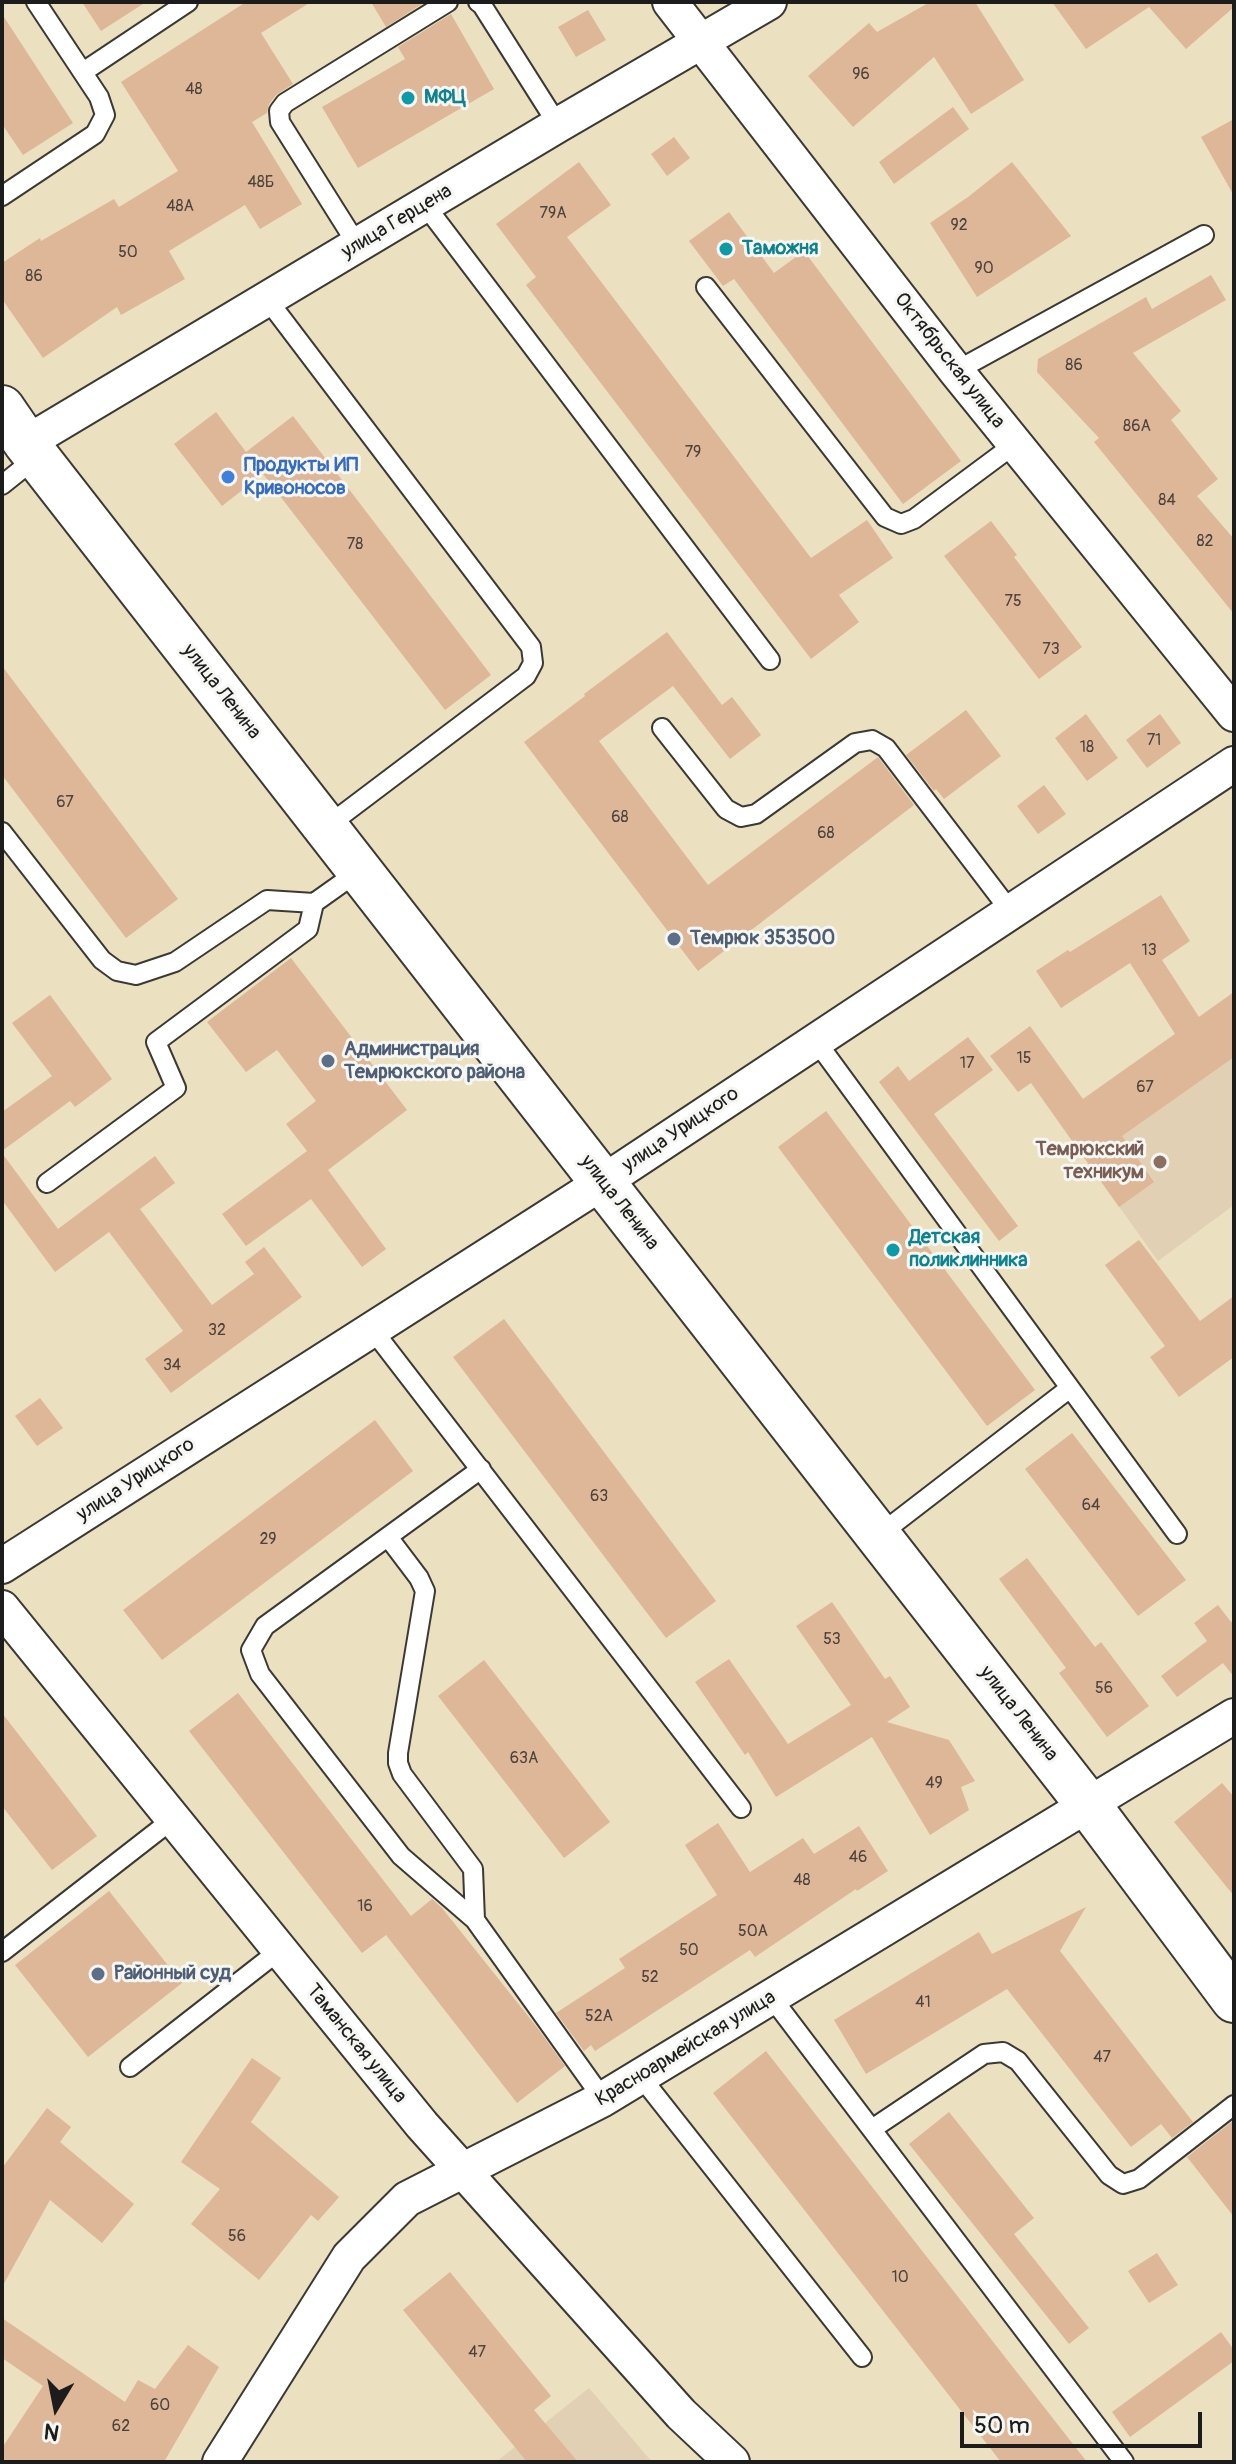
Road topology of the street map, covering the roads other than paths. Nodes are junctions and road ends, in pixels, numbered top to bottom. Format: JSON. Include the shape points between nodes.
{"nodes":[{"id":1,"x":36,"y":2,"type":"edge"},
{"id":2,"x":188,"y":2,"type":"edge"},
{"id":3,"x":448,"y":2,"type":"edge"},
{"id":4,"x":478,"y":2,"type":"edge"},
{"id":5,"x":670,"y":2,"type":"edge"},
{"id":6,"x":769,"y":2,"type":"edge"},
{"id":7,"x":699,"y":42,"type":"junction"},
{"id":8,"x":83,"y":72,"type":"junction"},
{"id":9,"x":558,"y":125,"type":"junction"},
{"id":10,"x":2,"y":196,"type":"edge"},
{"id":11,"x":425,"y":205,"type":"junction"},
{"id":12,"x":1204,"y":235,"type":"dead end"},
{"id":13,"x":358,"y":246,"type":"junction"},
{"id":14,"x":706,"y":287,"type":"dead end"},
{"id":15,"x":267,"y":299,"type":"junction"},
{"id":16,"x":956,"y":371,"type":"junction"},
{"id":17,"x":2,"y":408,"type":"edge"},
{"id":18,"x":1015,"y":444,"type":"junction"},
{"id":19,"x":32,"y":450,"type":"junction"},
{"id":20,"x":2,"y":485,"type":"edge"},
{"id":21,"x":770,"y":660,"type":"dead end"},
{"id":22,"x":1234,"y":714,"type":"edge"},
{"id":23,"x":662,"y":728,"type":"dead end"},
{"id":24,"x":1234,"y":764,"type":"edge"},
{"id":25,"x":326,"y":827,"type":"junction"},
{"id":26,"x":2,"y":832,"type":"edge"},
{"id":27,"x":360,"y":870,"type":"junction"},
{"id":28,"x":314,"y":903,"type":"junction"},
{"id":29,"x":1011,"y":912,"type":"junction"},
{"id":30,"x":816,"y":1041,"type":"junction"},
{"id":31,"x":603,"y":1182,"type":"junction"},
{"id":32,"x":47,"y":1183,"type":"dead end"},
{"id":33,"x":372,"y":1329,"type":"junction"},
{"id":34,"x":1070,"y":1388,"type":"junction"},
{"id":35,"x":481,"y":1469,"type":"junction"},
{"id":36,"x":1177,"y":1534,"type":"dead end"},
{"id":37,"x":879,"y":1535,"type":"junction"},
{"id":38,"x":388,"y":1537,"type":"junction"},
{"id":39,"x":2,"y":1566,"type":"edge"},
{"id":40,"x":2,"y":1608,"type":"edge"},
{"id":41,"x":1234,"y":1716,"type":"edge"},
{"id":42,"x":1089,"y":1806,"type":"junction"},
{"id":43,"x":741,"y":1808,"type":"dead end"},
{"id":44,"x":173,"y":1819,"type":"junction"},
{"id":45,"x":475,"y":1920,"type":"junction"},
{"id":46,"x":280,"y":1950,"type":"junction"},
{"id":47,"x":2,"y":1952,"type":"edge"},
{"id":48,"x":772,"y":1998,"type":"junction"},
{"id":49,"x":1234,"y":2000,"type":"edge"},
{"id":50,"x":130,"y":2067,"type":"dead end"},
{"id":51,"x":641,"y":2077,"type":"junction"},
{"id":52,"x":603,"y":2099,"type":"junction"},
{"id":53,"x":1234,"y":2105,"type":"edge"},
{"id":54,"x":872,"y":2129,"type":"junction"},
{"id":55,"x":463,"y":2171,"type":"junction"},
{"id":56,"x":862,"y":2357,"type":"dead end"},
{"id":57,"x":220,"y":2462,"type":"edge"},
{"id":58,"x":732,"y":2462,"type":"edge"},
{"id":59,"x":1124,"y":2462,"type":"edge"}],
"edges":[{"from":1,"to":8,"type":"lane"},
{"from":2,"to":8,"type":"lane"},
{"from":3,"to":13,"type":"lane","via":[[279,111],[280,122]]},
{"from":4,"to":9,"type":"lane"},
{"from":5,"to":7,"type":"street","name":"Октябрьская улица"},
{"from":6,"to":7,"type":"street","name":"улица Герцена"},
{"from":7,"to":9,"type":"street","name":"улица Герцена"},
{"from":7,"to":16,"type":"street","name":"Октябрьская улица"},
{"from":8,"to":10,"type":"lane","via":[[105,115],[95,134]]},
{"from":9,"to":11,"type":"street","name":"улица Герцена"},
{"from":11,"to":13,"type":"street","name":"улица Герцена"},
{"from":11,"to":21,"type":"lane"},
{"from":12,"to":16,"type":"lane"},
{"from":13,"to":15,"type":"street","name":"улица Герцена"},
{"from":14,"to":18,"type":"lane","via":[[885,517],[901,524],[914,519]]},
{"from":15,"to":19,"type":"street","name":"улица Герцена"},
{"from":15,"to":25,"type":"lane","via":[[531,647],[533,663],[526,676]]},
{"from":16,"to":18,"type":"street","name":"Октябрьская улица"},
{"from":17,"to":19,"type":"street","name":"улица Ленина"},
{"from":18,"to":22,"type":"street","name":"Октябрьская улица"},
{"from":19,"to":20,"type":"lane"},
{"from":19,"to":25,"type":"street","name":"улица Ленина"},
{"from":23,"to":29,"type":"lane","via":[[726,809],[741,817],[756,814],[855,743],[872,740],[886,748]]},
{"from":24,"to":29,"type":"street","name":"улица Урицкого"},
{"from":25,"to":27,"type":"street","name":"улица Ленина"},
{"from":26,"to":28,"type":"lane","via":[[102,960],[117,971],[136,975],[175,962],[267,900]]},
{"from":27,"to":28,"type":"lane"},
{"from":27,"to":31,"type":"street","name":"улица Ленина"},
{"from":28,"to":32,"type":"lane","via":[[308,929],[156,1042],[176,1088]]},
{"from":29,"to":30,"type":"street","name":"улица Урицкого"},
{"from":30,"to":31,"type":"street","name":"улица Урицкого"},
{"from":30,"to":34,"type":"lane"},
{"from":31,"to":33,"type":"street","name":"улица Урицкого"},
{"from":31,"to":37,"type":"street","name":"улица Ленина"},
{"from":33,"to":35,"type":"lane"},
{"from":33,"to":39,"type":"street","name":"улица Урицкого"},
{"from":34,"to":36,"type":"lane"},
{"from":34,"to":37,"type":"lane"},
{"from":35,"to":38,"type":"lane"},
{"from":35,"to":43,"type":"lane"},
{"from":37,"to":42,"type":"street","name":"улица Ленина"},
{"from":38,"to":45,"type":"lane","via":[[425,1591],[398,1763],[473,1869]]},
{"from":38,"to":45,"type":"lane","via":[[265,1626],[251,1650],[260,1674],[401,1856]]},
{"from":40,"to":44,"type":"street","name":"Таманская улица"},
{"from":41,"to":42,"type":"street","name":"Красноармейская улица"},
{"from":42,"to":48,"type":"street","name":"Красноармейская улица"},
{"from":42,"to":49,"type":"street","name":"улица Ленина"},
{"from":44,"to":46,"type":"street","name":"Таманская улица"},
{"from":44,"to":47,"type":"lane"},
{"from":45,"to":52,"type":"lane"},
{"from":46,"to":50,"type":"lane"},
{"from":46,"to":55,"type":"street","name":"Таманская улица"},
{"from":48,"to":51,"type":"street","name":"Красноармейская улица"},
{"from":48,"to":54,"type":"lane"},
{"from":51,"to":52,"type":"street","name":"Красноармейская улица"},
{"from":51,"to":56,"type":"lane"},
{"from":52,"to":55,"type":"street","name":"Красноармейская улица"},
{"from":53,"to":54,"type":"lane","via":[[1139,2179],[1123,2184],[1109,2175],[1018,2061],[1003,2052],[984,2054]]},
{"from":54,"to":59,"type":"lane"},
{"from":55,"to":57,"type":"street","name":"Красноармейская улица","via":[[407,2199],[349,2257]]},
{"from":55,"to":58,"type":"street","name":"Таманская улица","via":[[681,2414]]}]}
